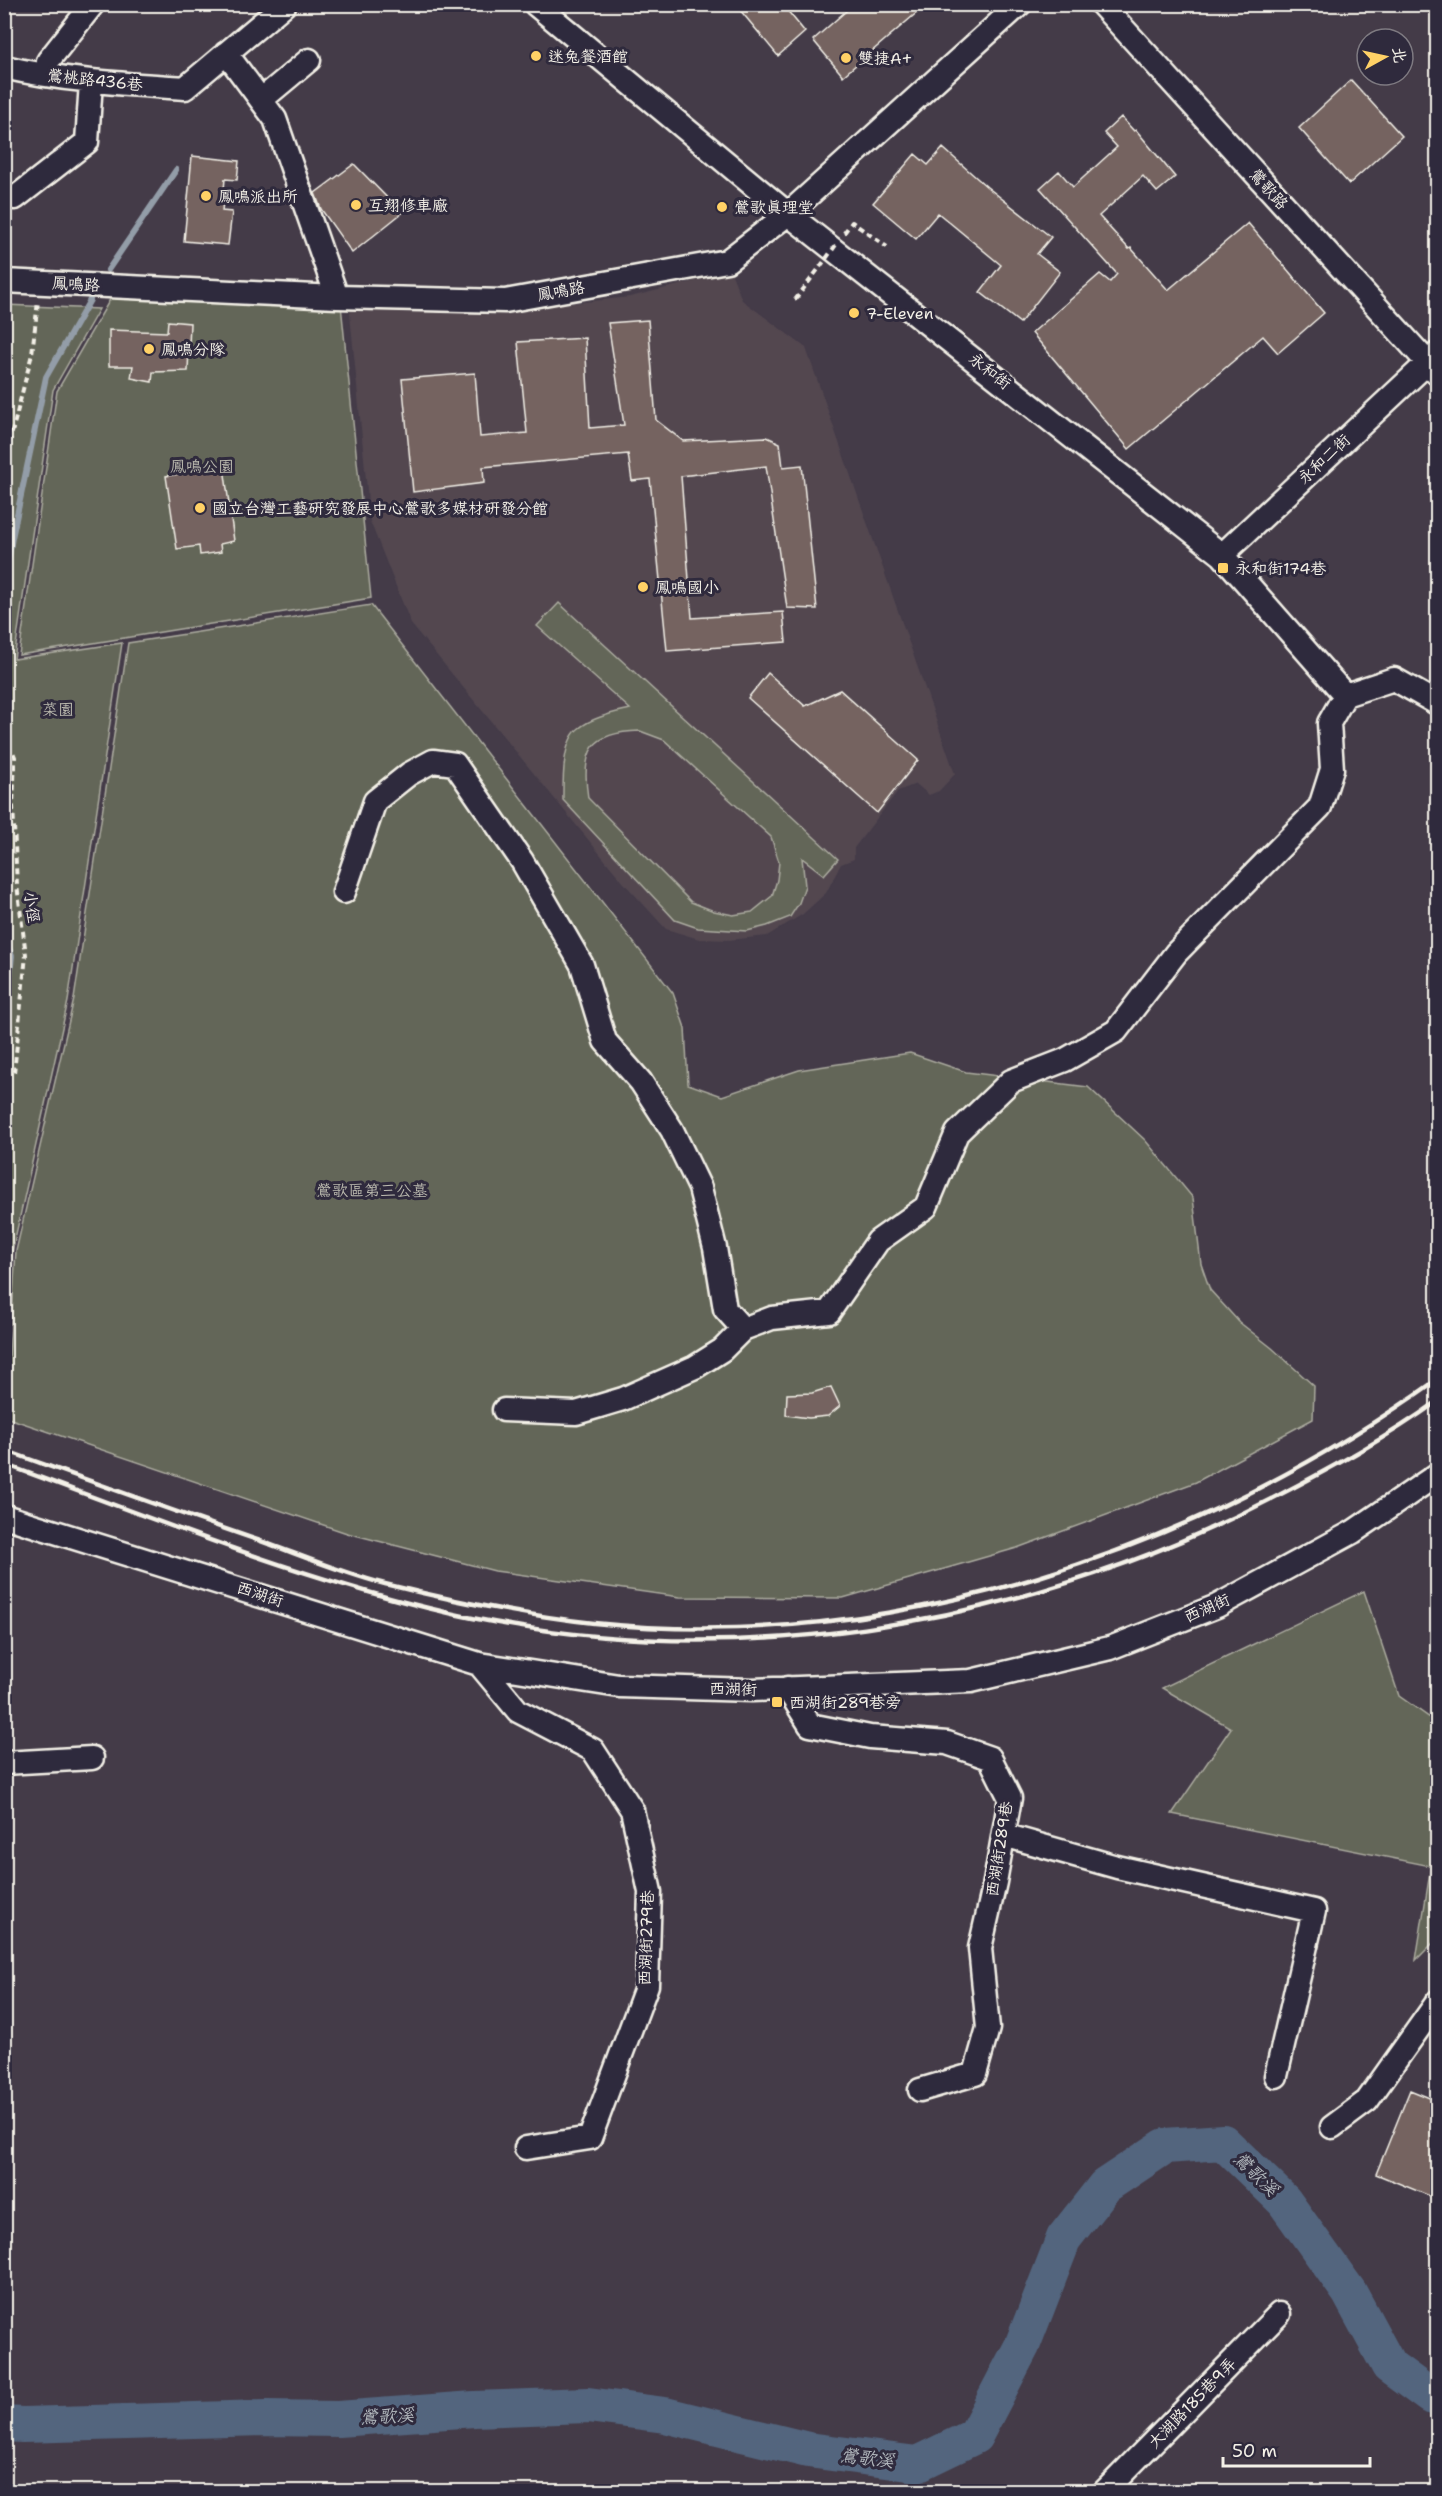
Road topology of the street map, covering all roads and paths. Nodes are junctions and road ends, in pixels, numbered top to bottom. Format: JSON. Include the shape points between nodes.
{"nodes":[{"id":1,"x":93,"y":4,"type":"edge"},
{"id":2,"x":285,"y":4,"type":"edge"},
{"id":3,"x":535,"y":4,"type":"edge"},
{"id":4,"x":1020,"y":4,"type":"edge"},
{"id":5,"x":1101,"y":4,"type":"edge"},
{"id":6,"x":226,"y":53,"type":"junction"},
{"id":7,"x":309,"y":60,"type":"dead end"},
{"id":8,"x":48,"y":61,"type":"dead end"},
{"id":9,"x":4,"y":68,"type":"edge"},
{"id":10,"x":92,"y":81,"type":"junction"},
{"id":11,"x":261,"y":100,"type":"junction"},
{"id":12,"x":15,"y":198,"type":"dead end"},
{"id":13,"x":788,"y":214,"type":"junction"},
{"id":14,"x":887,"y":247,"type":"dead end"},
{"id":15,"x":4,"y":281,"type":"edge"},
{"id":16,"x":40,"y":283,"type":"junction"},
{"id":17,"x":337,"y":297,"type":"junction"},
{"id":18,"x":795,"y":300,"type":"dead end"},
{"id":19,"x":1434,"y":364,"type":"edge"},
{"id":20,"x":4,"y":464,"type":"edge"},
{"id":21,"x":1222,"y":555,"type":"junction"},
{"id":22,"x":1345,"y":695,"type":"junction"},
{"id":23,"x":1437,"y":704,"type":"edge"},
{"id":24,"x":4,"y":750,"type":"edge"},
{"id":25,"x":344,"y":892,"type":"dead end"},
{"id":26,"x":14,"y":1073,"type":"dead end"},
{"id":27,"x":743,"y":1329,"type":"junction"},
{"id":28,"x":504,"y":1410,"type":"dead end"},
{"id":29,"x":1437,"y":1474,"type":"edge"},
{"id":30,"x":4,"y":1515,"type":"edge"},
{"id":31,"x":479,"y":1664,"type":"junction"},
{"id":32,"x":787,"y":1688,"type":"junction"},
{"id":33,"x":92,"y":1758,"type":"dead end"},
{"id":34,"x":4,"y":1763,"type":"edge"},
{"id":35,"x":1004,"y":1835,"type":"junction"},
{"id":36,"x":1437,"y":2001,"type":"edge"},
{"id":37,"x":1276,"y":2076,"type":"dead end"},
{"id":38,"x":920,"y":2090,"type":"dead end"},
{"id":39,"x":1332,"y":2127,"type":"dead end"},
{"id":40,"x":526,"y":2148,"type":"dead end"},
{"id":41,"x":1279,"y":2314,"type":"dead end"},
{"id":42,"x":1104,"y":2492,"type":"edge"}],
"edges":[{"from":1,"to":8,"type":"street"},
{"from":2,"to":6,"type":"street"},
{"from":3,"to":13,"type":"street","name":"永和街"},
{"from":4,"to":13,"type":"street","name":"鳳鳴路"},
{"from":5,"to":19,"type":"street","name":"鶯歌路"},
{"from":6,"to":10,"type":"street","name":"鶯桃路436巷","via":[[186,88]]},
{"from":6,"to":11,"type":"street"},
{"from":7,"to":11,"type":"street"},
{"from":9,"to":10,"type":"street","name":"鶯桃路436巷"},
{"from":10,"to":12,"type":"street","via":[[87,142]]},
{"from":11,"to":17,"type":"street","via":[[275,119]]},
{"from":13,"to":17,"type":"street","name":"鳳鳴路","via":[[727,261],[505,301]]},
{"from":13,"to":21,"type":"street","name":"永和街"},
{"from":14,"to":18,"type":"path","bridge":true,"via":[[852,222]]},
{"from":15,"to":16,"type":"street","name":"鳳鳴路"},
{"from":16,"to":17,"type":"street","name":"鳳鳴路"},
{"from":16,"to":20,"type":"path","via":[[32,354]]},
{"from":19,"to":21,"type":"street","name":"永和二街"},
{"from":21,"to":22,"type":"street","name":"永和街"},
{"from":22,"to":23,"type":"street","via":[[1394,679]]},
{"from":22,"to":27,"type":"street","via":[[1329,723],[1332,769],[1320,807],[1176,953],[1116,1031],[1065,1060],[1011,1082],[957,1133],[926,1208],[878,1241],[829,1312],[772,1318]]},
{"from":24,"to":26,"type":"path","name":"小徑","via":[[13,752],[15,757],[16,885],[26,955]]},
{"from":25,"to":27,"type":"street","via":[[375,801],[433,761],[455,764],[522,861],[582,965],[605,1041],[641,1082],[672,1130],[700,1188],[725,1309]]},
{"from":27,"to":28,"type":"street","via":[[722,1350],[695,1367],[623,1399],[576,1413]]},
{"from":29,"to":32,"type":"street","name":"西湖街","via":[[1353,1532],[1217,1606],[1110,1648],[971,1681]]},
{"from":30,"to":31,"type":"street","name":"西湖街"},
{"from":31,"to":32,"type":"street","name":"西湖街","via":[[619,1686]]},
{"from":31,"to":40,"type":"street","name":"西湖街279巷","via":[[519,1711],[593,1750],[633,1810],[650,1892],[647,1985],[590,2138]]},
{"from":32,"to":35,"type":"street","name":"西湖街289巷","via":[[810,1725],[870,1737],[947,1743],[990,1758],[1010,1798]]},
{"from":33,"to":34,"type":"street"},
{"from":35,"to":37,"type":"street","via":[[1117,1868],[1314,1911]]},
{"from":35,"to":38,"type":"street","name":"西湖街289巷","via":[[980,1948],[988,2028],[975,2074]]},
{"from":36,"to":39,"type":"street","via":[[1367,2101]]},
{"from":41,"to":42,"type":"street","name":"大湖路185巷9弄"}]}
